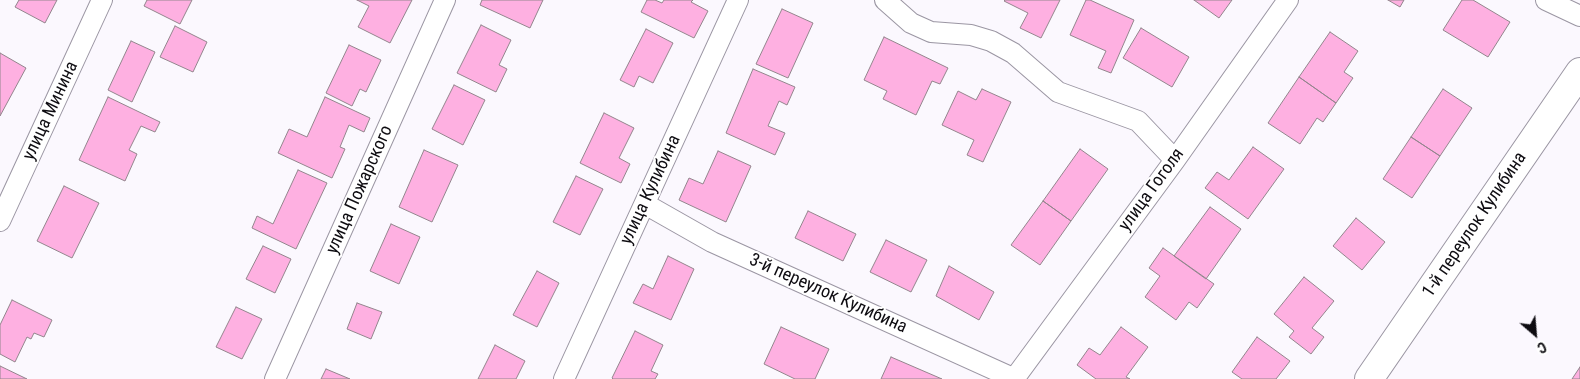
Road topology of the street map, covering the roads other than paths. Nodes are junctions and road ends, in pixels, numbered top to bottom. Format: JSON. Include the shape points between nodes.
{"nodes":[{"id":1,"x":102,"y":0,"type":"edge"},
{"id":2,"x":445,"y":0,"type":"edge"},
{"id":3,"x":738,"y":0,"type":"edge"},
{"id":4,"x":885,"y":0,"type":"edge"},
{"id":5,"x":1288,"y":0,"type":"edge"},
{"id":6,"x":1546,"y":0,"type":"edge"},
{"id":7,"x":1580,"y":16,"type":"edge"},
{"id":8,"x":1580,"y":72,"type":"edge"},
{"id":9,"x":1175,"y":160,"type":"junction"},
{"id":10,"x":645,"y":204,"type":"junction"},
{"id":11,"x":0,"y":221,"type":"edge"},
{"id":12,"x":275,"y":379,"type":"edge"},
{"id":13,"x":564,"y":379,"type":"edge"},
{"id":14,"x":1014,"y":379,"type":"edge"},
{"id":15,"x":1369,"y":379,"type":"edge"}],
"edges":[{"from":1,"to":11,"type":"street","name":"улица Минина"},
{"from":2,"to":12,"type":"street","name":"улица Пожарского"},
{"from":3,"to":10,"type":"street","name":"улица Кулибина"},
{"from":4,"to":9,"type":"street","via":[[911,23],[931,32],[991,40],[1014,53],[1058,92],[1138,122]]},
{"from":5,"to":9,"type":"street","name":"улица Гоголя"},
{"from":6,"to":7,"type":"street"},
{"from":8,"to":15,"type":"street","name":"1-й переулок Кулибина"},
{"from":9,"to":14,"type":"street","name":"улица Гоголя"},
{"from":10,"to":13,"type":"street","name":"улица Кулибина"},
{"from":10,"to":14,"type":"street","name":"3-й переулок Кулибина","via":[[712,242]]}]}
